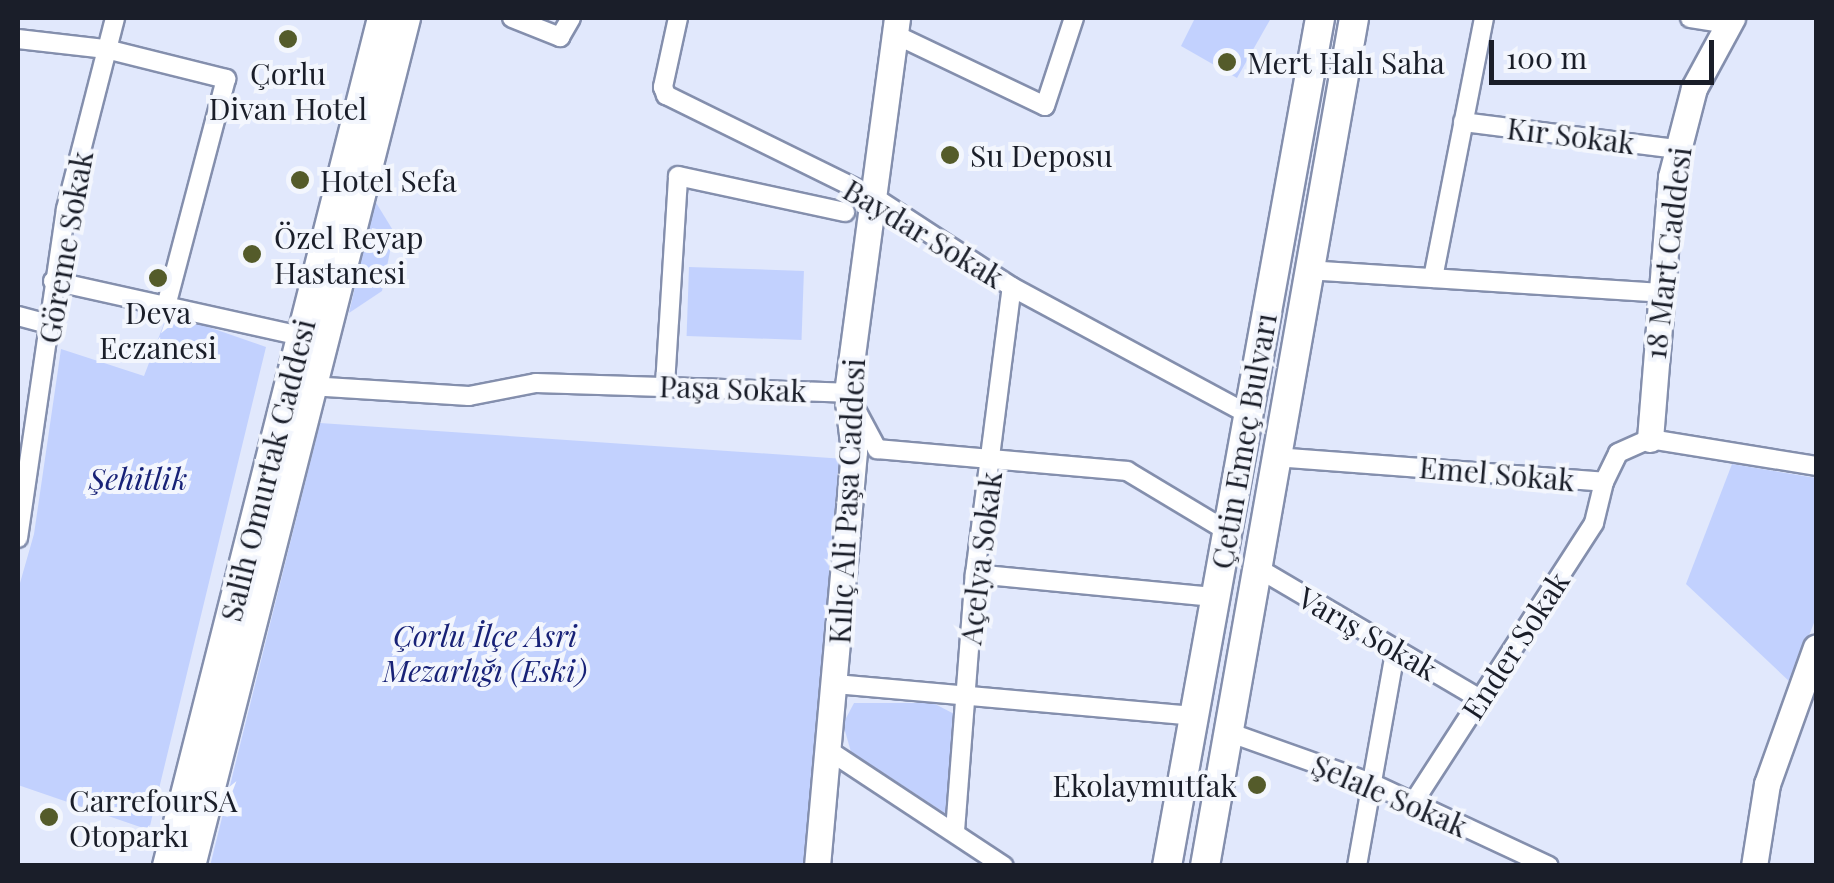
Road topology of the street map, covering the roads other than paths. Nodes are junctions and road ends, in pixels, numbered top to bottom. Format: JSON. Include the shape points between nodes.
{"nodes":[{"id":1,"x":115,"y":18,"type":"edge"},
{"id":2,"x":382,"y":18,"type":"edge"},
{"id":3,"x":406,"y":18,"type":"edge"},
{"id":4,"x":512,"y":18,"type":"edge"},
{"id":5,"x":570,"y":18,"type":"edge"},
{"id":6,"x":678,"y":18,"type":"edge"},
{"id":7,"x":1074,"y":18,"type":"edge"},
{"id":8,"x":1320,"y":18,"type":"edge"},
{"id":9,"x":1354,"y":18,"type":"edge"},
{"id":10,"x":1484,"y":18,"type":"edge"},
{"id":11,"x":1690,"y":18,"type":"edge"},
{"id":12,"x":1730,"y":21,"type":"edge"},
{"id":13,"x":895,"y":26,"type":"edge"},
{"id":14,"x":18,"y":39,"type":"edge"},
{"id":15,"x":106,"y":49,"type":"junction"},
{"id":16,"x":1463,"y":122,"type":"junction"},
{"id":17,"x":1678,"y":149,"type":"junction"},
{"id":18,"x":877,"y":199,"type":"junction"},
{"id":19,"x":844,"y":212,"type":"dead end"},
{"id":20,"x":1308,"y":270,"type":"junction"},
{"id":21,"x":1433,"y":278,"type":"junction"},
{"id":22,"x":53,"y":281,"type":"junction"},
{"id":23,"x":1012,"y":287,"type":"junction"},
{"id":24,"x":1660,"y":293,"type":"junction"},
{"id":25,"x":166,"y":306,"type":"junction"},
{"id":26,"x":18,"y":316,"type":"edge"},
{"id":27,"x":48,"y":324,"type":"junction"},
{"id":28,"x":302,"y":336,"type":"junction"},
{"id":29,"x":665,"y":384,"type":"junction"},
{"id":30,"x":310,"y":386,"type":"junction"},
{"id":31,"x":847,"y":393,"type":"junction"},
{"id":32,"x":1248,"y":414,"type":"junction"},
{"id":33,"x":1650,"y":439,"type":"junction"},
{"id":34,"x":992,"y":455,"type":"junction"},
{"id":35,"x":1275,"y":457,"type":"junction"},
{"id":36,"x":1816,"y":466,"type":"edge"},
{"id":37,"x":1604,"y":482,"type":"junction"},
{"id":38,"x":1227,"y":531,"type":"junction"},
{"id":39,"x":18,"y":538,"type":"edge"},
{"id":40,"x":1256,"y":567,"type":"junction"},
{"id":41,"x":975,"y":574,"type":"junction"},
{"id":42,"x":1215,"y":598,"type":"junction"},
{"id":43,"x":1396,"y":648,"type":"junction"},
{"id":44,"x":1815,"y":653,"type":"edge"},
{"id":45,"x":836,"y":684,"type":"junction"},
{"id":46,"x":966,"y":692,"type":"junction"},
{"id":47,"x":1480,"y":699,"type":"junction"},
{"id":48,"x":1193,"y":716,"type":"junction"},
{"id":49,"x":1228,"y":732,"type":"junction"},
{"id":50,"x":831,"y":752,"type":"junction"},
{"id":51,"x":1371,"y":783,"type":"junction"},
{"id":52,"x":1414,"y":803,"type":"junction"},
{"id":53,"x":956,"y":831,"type":"junction"},
{"id":54,"x":1507,"y":856,"type":"edge"},
{"id":55,"x":167,"y":866,"type":"edge"},
{"id":56,"x":192,"y":866,"type":"edge"},
{"id":57,"x":817,"y":866,"type":"edge"},
{"id":58,"x":1004,"y":866,"type":"edge"},
{"id":59,"x":1167,"y":866,"type":"edge"},
{"id":60,"x":1205,"y":866,"type":"edge"},
{"id":61,"x":1357,"y":866,"type":"edge"},
{"id":62,"x":1549,"y":866,"type":"edge"},
{"id":63,"x":1754,"y":866,"type":"edge"}],
"edges":[{"from":1,"to":15,"type":"street","name":"Göreme Sokak"},
{"from":2,"to":28,"type":"main road","name":"Salih Omurtak Caddesi"},
{"from":3,"to":30,"type":"main road","name":"Salih Omurtak Caddesi"},
{"from":4,"to":5,"type":"street","via":[[560,37]]},
{"from":6,"to":18,"type":"street","name":"Baydar Sokak","via":[[662,86],[666,94]]},
{"from":7,"to":13,"type":"street","via":[[1045,106]]},
{"from":8,"to":32,"type":"main road","name":"Çetin Emeç Bulvarı"},
{"from":9,"to":20,"type":"main road","name":"Çetin Emeç Bulvarı"},
{"from":10,"to":16,"type":"street"},
{"from":11,"to":12,"type":"street"},
{"from":12,"to":17,"type":"street","name":"18 Mart Caddesi","via":[[1694,88]]},
{"from":13,"to":18,"type":"street","name":"Kılıç Ali Paşa Caddesi"},
{"from":14,"to":15,"type":"street"},
{"from":15,"to":22,"type":"street","name":"Göreme Sokak"},
{"from":15,"to":25,"type":"street","via":[[226,79]]},
{"from":16,"to":17,"type":"street","name":"Kır Sokak"},
{"from":16,"to":21,"type":"street"},
{"from":17,"to":24,"type":"street","name":"18 Mart Caddesi"},
{"from":18,"to":23,"type":"street","name":"Baydar Sokak"},
{"from":18,"to":31,"type":"street","name":"Kılıç Ali Paşa Caddesi"},
{"from":19,"to":29,"type":"street","via":[[678,176]]},
{"from":20,"to":21,"type":"street"},
{"from":20,"to":35,"type":"main road","name":"Çetin Emeç Bulvarı"},
{"from":21,"to":24,"type":"street"},
{"from":22,"to":25,"type":"street"},
{"from":22,"to":27,"type":"street","name":"Göreme Sokak"},
{"from":23,"to":32,"type":"street","name":"Baydar Sokak"},
{"from":23,"to":34,"type":"street","name":"Açelya Sokak"},
{"from":24,"to":33,"type":"street","name":"18 Mart Caddesi"},
{"from":25,"to":28,"type":"street"},
{"from":26,"to":27,"type":"street"},
{"from":27,"to":39,"type":"street","name":"Göreme Sokak"},
{"from":28,"to":55,"type":"main road","name":"Salih Omurtak Caddesi"},
{"from":29,"to":30,"type":"street","name":"Paşa Sokak","via":[[536,383],[469,396]]},
{"from":29,"to":31,"type":"street","name":"Paşa Sokak"},
{"from":30,"to":56,"type":"main road","name":"Salih Omurtak Caddesi"},
{"from":31,"to":34,"type":"street","name":"Paşa Sokak","via":[[877,449]]},
{"from":31,"to":45,"type":"street","name":"Kılıç Ali Paşa Caddesi","via":[[854,450]]},
{"from":32,"to":38,"type":"main road","name":"Çetin Emeç Bulvarı"},
{"from":33,"to":36,"type":"street"},
{"from":33,"to":37,"type":"street","name":"Emel Sokak","via":[[1618,453]]},
{"from":34,"to":38,"type":"street","name":"Paşa Sokak","via":[[1127,471]]},
{"from":34,"to":41,"type":"street","name":"Açelya Sokak"},
{"from":35,"to":37,"type":"street","name":"Emel Sokak"},
{"from":35,"to":40,"type":"main road","name":"Çetin Emeç Bulvarı"},
{"from":37,"to":47,"type":"street","name":"Ender Sokak","via":[[1594,522]]},
{"from":38,"to":42,"type":"main road","name":"Çetin Emeç Bulvarı"},
{"from":40,"to":43,"type":"street","name":"Varış Sokak"},
{"from":40,"to":49,"type":"main road","name":"Çetin Emeç Bulvarı"},
{"from":41,"to":42,"type":"street"},
{"from":41,"to":46,"type":"street","name":"Açelya Sokak"},
{"from":42,"to":48,"type":"main road","name":"Çetin Emeç Bulvarı"},
{"from":43,"to":47,"type":"street","name":"Varış Sokak"},
{"from":43,"to":51,"type":"street"},
{"from":44,"to":63,"type":"street","via":[[1767,784]]},
{"from":45,"to":46,"type":"street"},
{"from":45,"to":50,"type":"street","name":"Kılıç Ali Paşa Caddesi"},
{"from":46,"to":48,"type":"street"},
{"from":46,"to":53,"type":"street","name":"Açelya Sokak"},
{"from":47,"to":52,"type":"street","name":"Ender Sokak"},
{"from":48,"to":59,"type":"main road","name":"Çetin Emeç Bulvarı"},
{"from":49,"to":51,"type":"street","name":"Şelale Sokak"},
{"from":49,"to":60,"type":"main road","name":"Çetin Emeç Bulvarı"},
{"from":50,"to":53,"type":"street"},
{"from":50,"to":57,"type":"street","name":"Kılıç Ali Paşa Caddesi"},
{"from":51,"to":52,"type":"street","name":"Şelale Sokak"},
{"from":51,"to":61,"type":"street"},
{"from":52,"to":54,"type":"street","name":"Şelale Sokak"},
{"from":53,"to":58,"type":"street"},
{"from":54,"to":62,"type":"street","name":"Şelale Sokak"}]}
